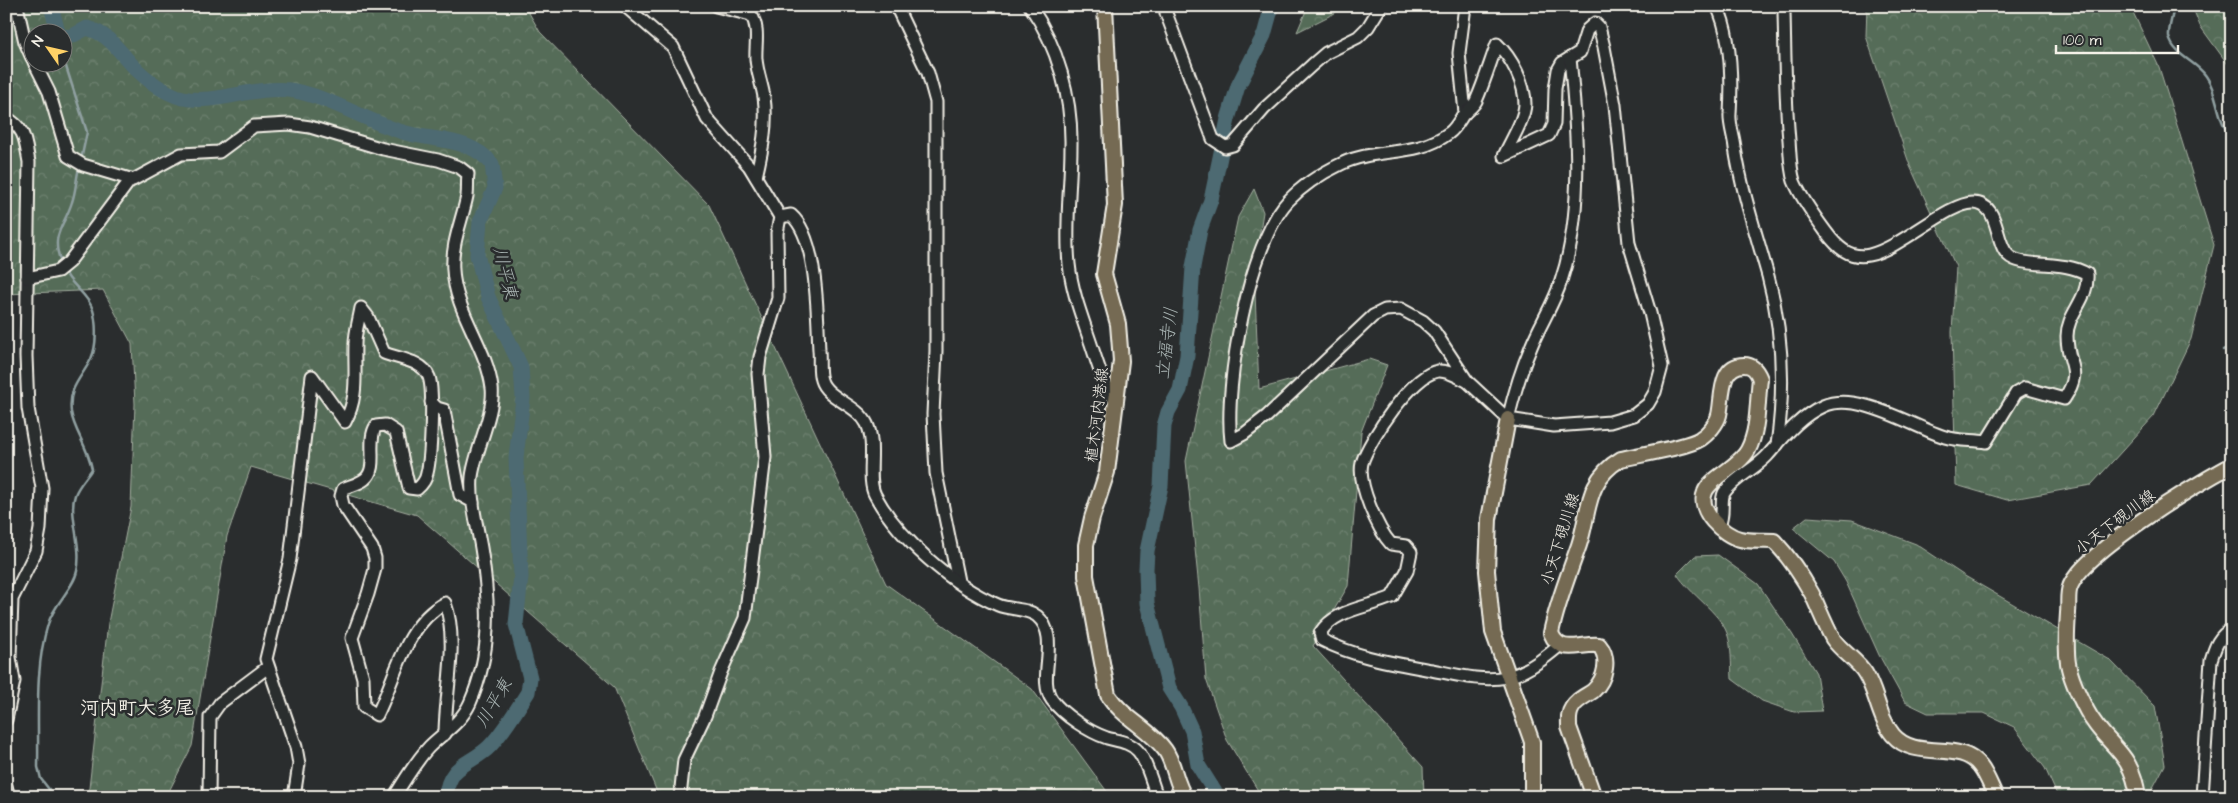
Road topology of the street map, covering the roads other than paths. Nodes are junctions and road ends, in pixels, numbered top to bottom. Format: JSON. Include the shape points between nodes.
{"nodes":[{"id":1,"x":17,"y":6,"type":"edge"},
{"id":2,"x":625,"y":6,"type":"edge"},
{"id":3,"x":716,"y":6,"type":"edge"},
{"id":4,"x":896,"y":6,"type":"edge"},
{"id":5,"x":1030,"y":6,"type":"edge"},
{"id":6,"x":1106,"y":6,"type":"edge"},
{"id":7,"x":1166,"y":6,"type":"edge"},
{"id":8,"x":1381,"y":6,"type":"edge"},
{"id":9,"x":1465,"y":6,"type":"edge"},
{"id":10,"x":1717,"y":6,"type":"edge"},
{"id":11,"x":1782,"y":6,"type":"edge"},
{"id":12,"x":22,"y":28,"type":"edge"},
{"id":13,"x":1570,"y":58,"type":"junction"},
{"id":14,"x":39,"y":72,"type":"edge"},
{"id":15,"x":1465,"y":113,"type":"junction"},
{"id":16,"x":6,"y":118,"type":"edge"},
{"id":17,"x":756,"y":177,"type":"junction"},
{"id":18,"x":131,"y":179,"type":"junction"},
{"id":19,"x":780,"y":218,"type":"junction"},
{"id":20,"x":27,"y":278,"type":"junction"},
{"id":21,"x":1467,"y":381,"type":"junction"},
{"id":22,"x":431,"y":402,"type":"junction"},
{"id":23,"x":1116,"y":402,"type":"junction"},
{"id":24,"x":1508,"y":419,"type":"junction"},
{"id":25,"x":1776,"y":445,"type":"junction"},
{"id":26,"x":2232,"y":465,"type":"edge"},
{"id":27,"x":472,"y":502,"type":"junction"},
{"id":28,"x":1719,"y":526,"type":"junction"},
{"id":29,"x":958,"y":581,"type":"junction"},
{"id":30,"x":2232,"y":629,"type":"edge"},
{"id":31,"x":1560,"y":646,"type":"junction"},
{"id":32,"x":268,"y":667,"type":"junction"},
{"id":33,"x":1508,"y":677,"type":"junction"},
{"id":34,"x":6,"y":720,"type":"edge"},
{"id":35,"x":445,"y":734,"type":"junction"},
{"id":36,"x":6,"y":786,"type":"edge"},
{"id":37,"x":9,"y":797,"type":"edge"},
{"id":38,"x":209,"y":797,"type":"edge"},
{"id":39,"x":294,"y":797,"type":"edge"},
{"id":40,"x":394,"y":797,"type":"edge"},
{"id":41,"x":680,"y":797,"type":"edge"},
{"id":42,"x":1157,"y":797,"type":"edge"},
{"id":43,"x":1185,"y":797,"type":"edge"},
{"id":44,"x":1532,"y":797,"type":"edge"},
{"id":45,"x":1594,"y":797,"type":"edge"},
{"id":46,"x":1996,"y":797,"type":"edge"},
{"id":47,"x":2138,"y":797,"type":"edge"},
{"id":48,"x":2202,"y":797,"type":"edge"}],
"edges":[{"from":1,"to":12,"type":"street"},
{"from":2,"to":17,"type":"street","via":[[673,47],[707,119]]},
{"from":3,"to":17,"type":"street","via":[[751,15],[757,34],[757,66],[765,119]]},
{"from":4,"to":29,"type":"street","via":[[928,73],[936,102],[936,351],[932,414],[936,473]]},
{"from":5,"to":23,"type":"street","via":[[1056,57],[1065,86],[1071,133],[1067,216],[1073,292],[1105,388]]},
{"from":6,"to":23,"type":"main road","name":"植木河内港線","via":[[1115,205],[1104,274],[1118,324],[1121,361]]},
{"from":7,"to":8,"type":"street","via":[[1166,14],[1201,111],[1213,139],[1225,147],[1233,145],[1264,108],[1326,53],[1358,37]]},
{"from":9,"to":15,"type":"street","via":[[1459,53]]},
{"from":10,"to":25,"type":"street","via":[[1727,48],[1732,88],[1730,114],[1743,191],[1779,329],[1782,390]]},
{"from":11,"to":25,"type":"street","via":[[1786,117],[1794,182],[1814,216],[1836,244],[1848,254],[1869,255],[1914,235],[1958,207],[1982,204],[1990,211],[2002,246],[2017,262],[2075,267],[2087,274],[2088,285],[2068,332],[2075,379],[2073,389],[2064,399],[2025,388],[2016,393],[1986,442],[1947,437],[1893,415],[1856,403],[1840,402],[1824,405],[1806,415]]},
{"from":13,"to":15,"type":"street","via":[[1558,70],[1554,124],[1550,135],[1504,156],[1525,104],[1521,84],[1511,62],[1497,44],[1475,102]]},
{"from":13,"to":24,"type":"street","via":[[1577,164],[1569,253],[1551,308],[1520,374]]},
{"from":13,"to":24,"type":"street","via":[[1580,52],[1586,30],[1595,23],[1604,47],[1614,105],[1629,243],[1659,344],[1661,376],[1648,404],[1634,415],[1610,422],[1554,426]]},
{"from":14,"to":18,"type":"street","via":[[49,92],[68,156],[83,165]]},
{"from":15,"to":21,"type":"street","via":[[1451,132],[1423,148],[1363,156],[1342,163],[1318,176],[1287,202],[1263,245],[1251,278],[1233,377],[1228,418],[1231,441],[1267,416],[1373,316],[1384,310],[1401,309],[1423,321],[1434,331]]},
{"from":16,"to":20,"type":"street","via":[[19,126],[29,162]]},
{"from":17,"to":19,"type":"street"},
{"from":18,"to":20,"type":"street","via":[[68,262],[58,271]]},
{"from":18,"to":27,"type":"street","via":[[181,154],[219,152],[254,126],[289,124],[438,160],[459,167],[468,174],[452,270],[461,303],[485,361],[492,390],[472,477]]},
{"from":19,"to":29,"type":"street","via":[[791,215],[803,229],[817,313],[821,381],[862,414],[867,424],[872,438],[874,493],[928,560]]},
{"from":19,"to":41,"type":"street","via":[[776,233],[778,298],[758,374],[765,456],[745,618],[706,716],[684,760]]},
{"from":20,"to":34,"type":"street","via":[[28,408],[42,488],[36,551],[12,600],[10,658],[14,681]]},
{"from":21,"to":24,"type":"street"},
{"from":21,"to":33,"type":"street","via":[[1438,371],[1424,377],[1389,413],[1378,430],[1362,464],[1366,492],[1384,537],[1391,544],[1406,546],[1411,552],[1407,571],[1392,597],[1338,616],[1327,622],[1320,633],[1322,640],[1338,648],[1397,665],[1486,679]]},
{"from":22,"to":27,"type":"street","via":[[444,410],[460,495]]},
{"from":22,"to":32,"type":"street","via":[[429,377],[419,365],[384,353],[361,308],[355,342],[353,407],[344,422],[312,376],[290,559],[268,647]]},
{"from":22,"to":35,"type":"street","via":[[430,456],[423,484],[417,489],[410,488],[396,432],[385,425],[376,426],[371,433],[371,469],[366,479],[343,489],[341,496],[343,505],[372,548],[375,558],[370,586],[352,638],[363,678],[364,707],[377,715],[401,656],[425,616],[445,603],[451,645],[444,708]]},
{"from":23,"to":43,"type":"main road","name":"植木河内港線","via":[[1107,472],[1086,545],[1086,576],[1108,695],[1117,708],[1144,727],[1166,752]]},
{"from":24,"to":33,"type":"main road","via":[[1489,519],[1487,571],[1493,632]]},
{"from":25,"to":28,"type":"street","via":[[1757,466],[1729,487],[1723,496],[1723,517]]},
{"from":26,"to":47,"type":"main road","name":"小天下硯川線","via":[[2194,486],[2094,556],[2069,588],[2065,654],[2071,680],[2093,721],[2125,756],[2136,781]]},
{"from":27,"to":35,"type":"street","via":[[486,579],[487,642],[469,705]]},
{"from":28,"to":31,"type":"main road","name":"小天下硯川線","via":[[1708,516],[1704,492],[1747,452],[1754,438],[1760,379],[1757,370],[1748,365],[1738,365],[1730,370],[1724,382],[1719,416],[1700,440],[1621,459],[1604,473],[1588,502],[1580,544],[1553,623],[1551,633]]},
{"from":28,"to":46,"type":"main road","name":"小天下硯川線","via":[[1738,539],[1774,541],[1784,552],[1811,594],[1834,641],[1864,672],[1884,723],[1895,737],[1909,747],[1962,754],[1973,759]]},
{"from":29,"to":42,"type":"street","via":[[999,606],[1031,612],[1039,618],[1048,636],[1050,698],[1064,715],[1107,738],[1120,740],[1138,752]]},
{"from":30,"to":48,"type":"street","via":[[2224,632],[2211,660]]},
{"from":31,"to":33,"type":"street","via":[[1545,658]]},
{"from":31,"to":45,"type":"main road","via":[[1599,645],[1605,652],[1602,678],[1572,707],[1568,716]]},
{"from":32,"to":38,"type":"street","via":[[220,703],[210,717]]},
{"from":32,"to":39,"type":"street","via":[[296,747],[299,764]]},
{"from":33,"to":44,"type":"main road","via":[[1532,742]]},
{"from":35,"to":40,"type":"street","via":[[420,758]]},
{"from":36,"to":37,"type":"street"}]}
